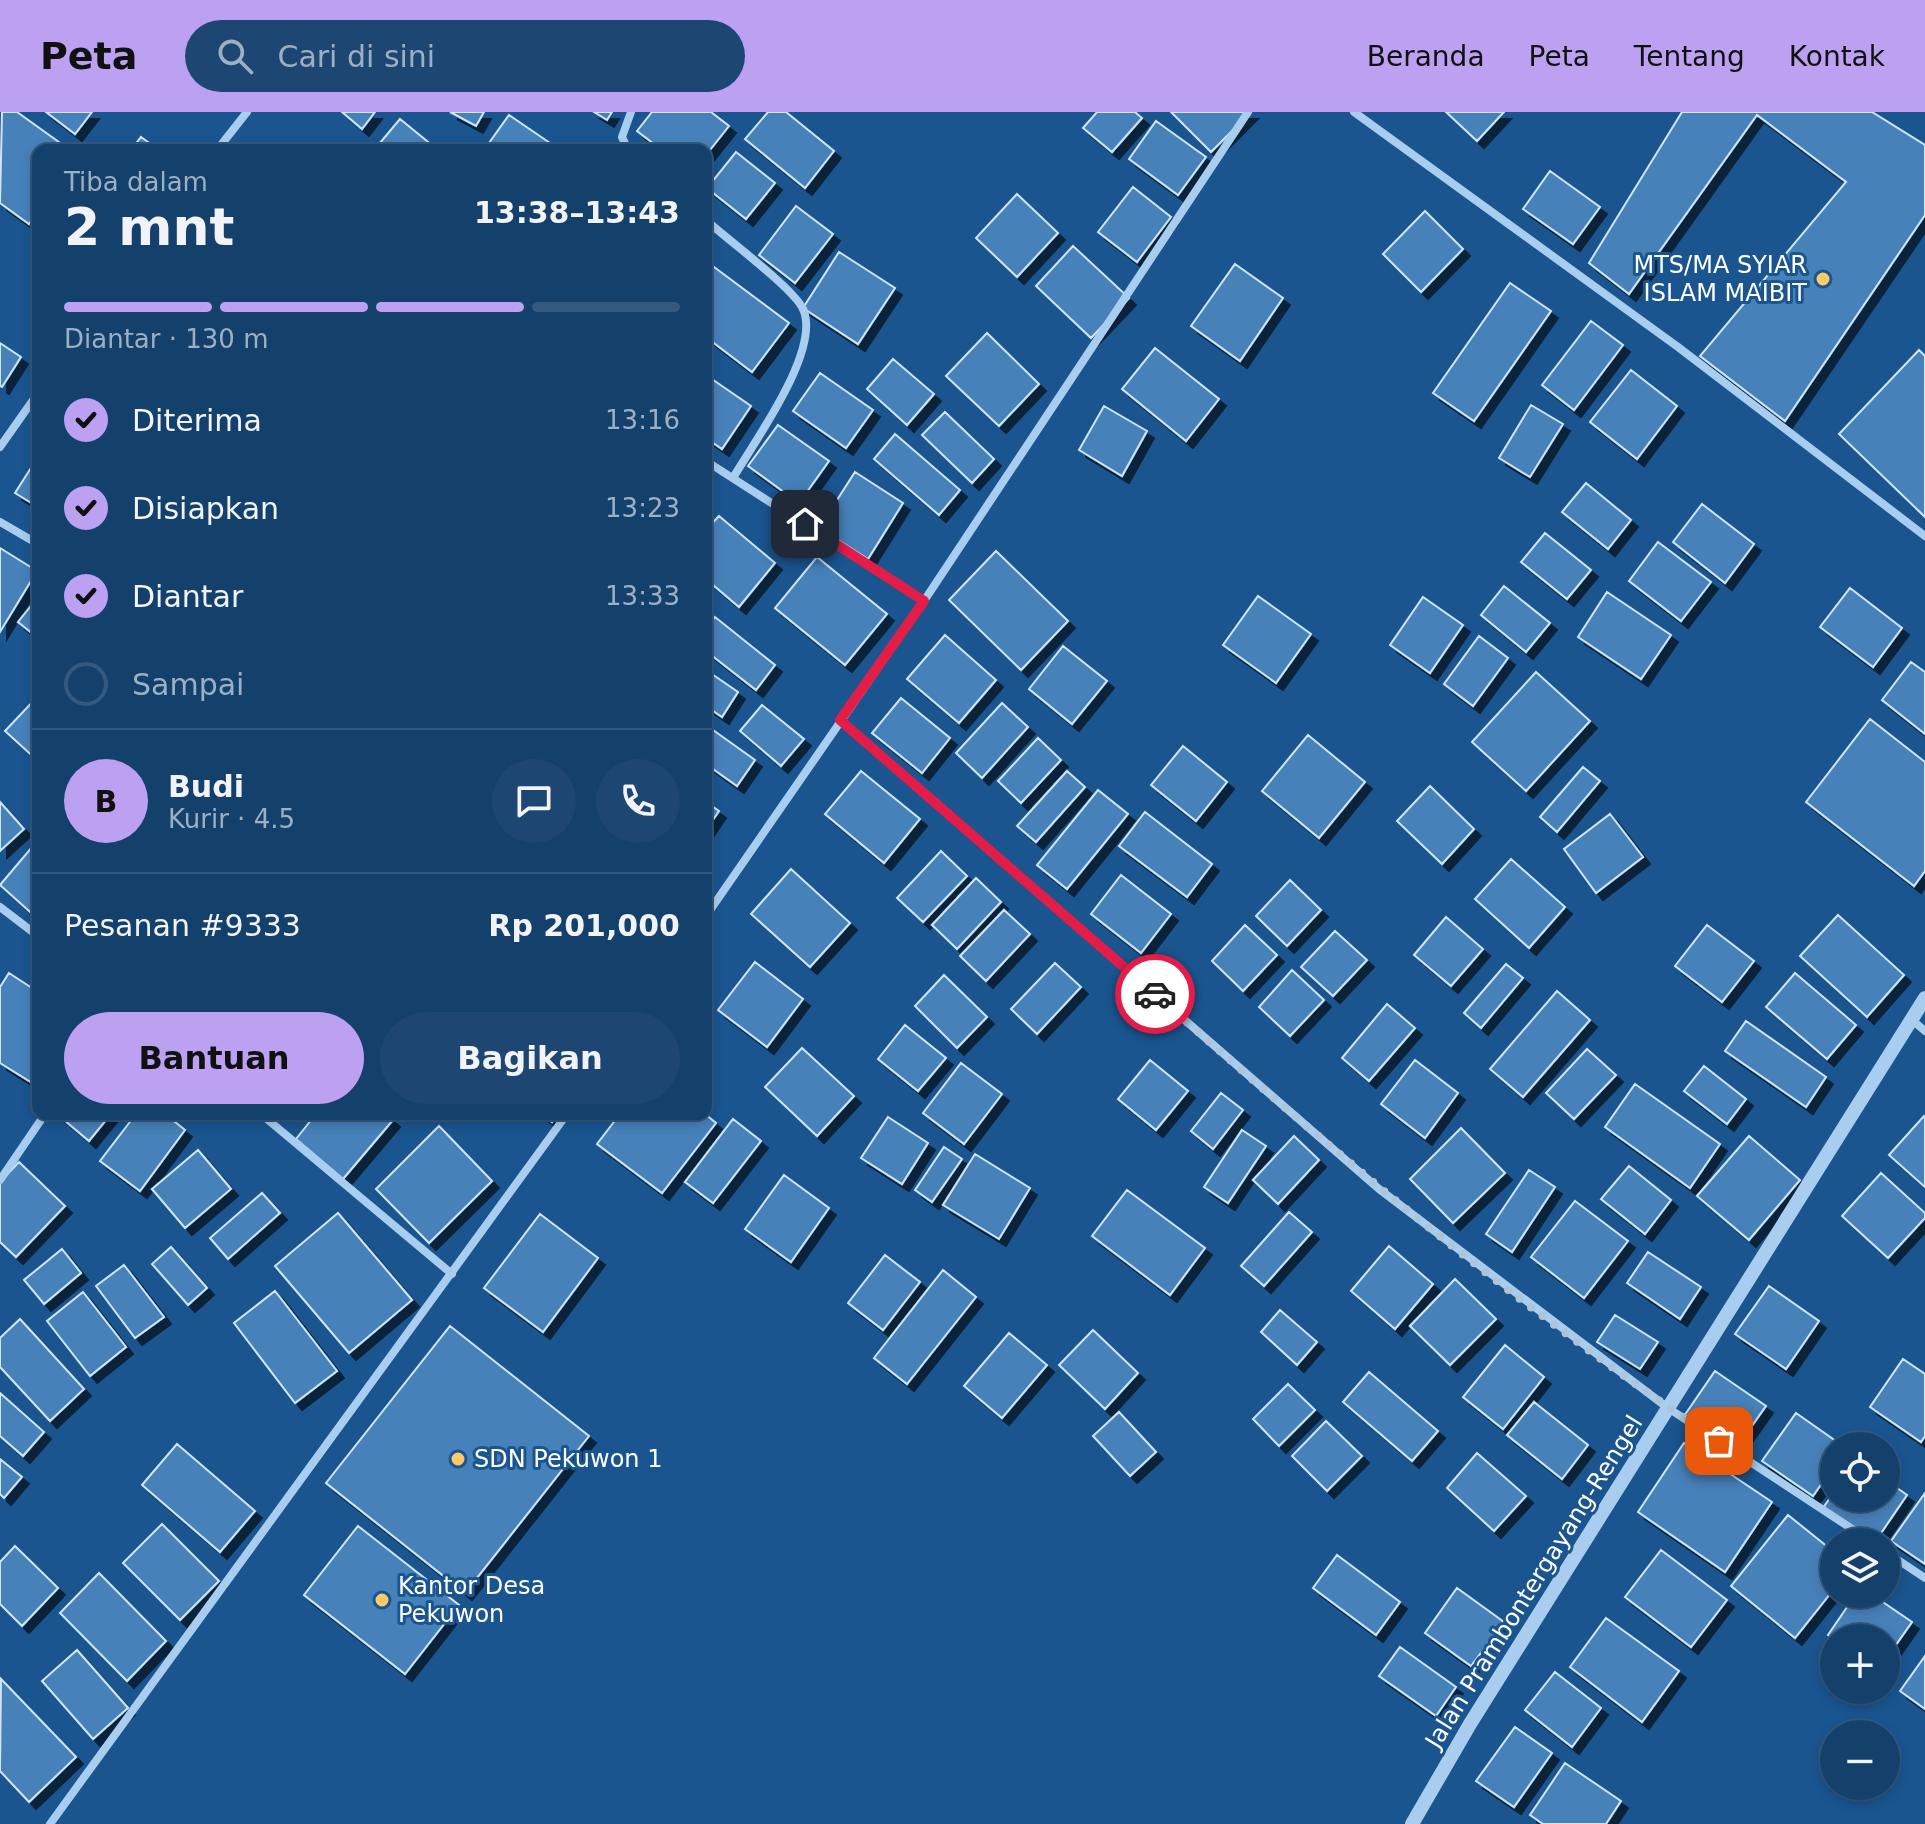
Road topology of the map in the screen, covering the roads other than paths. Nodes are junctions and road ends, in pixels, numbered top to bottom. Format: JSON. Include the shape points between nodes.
{"nodes":[{"id":1,"x":247,"y":112,"type":"edge"},
{"id":2,"x":631,"y":112,"type":"edge"},
{"id":3,"x":1248,"y":112,"type":"edge"},
{"id":4,"x":1354,"y":112,"type":"edge"},
{"id":5,"x":222,"y":144,"type":"edge"},
{"id":6,"x":625,"y":144,"type":"edge"},
{"id":7,"x":712,"y":225,"type":"edge"},
{"id":8,"x":32,"y":402,"type":"edge"},
{"id":9,"x":0,"y":447,"type":"edge"},
{"id":10,"x":712,"y":465,"type":"edge"},
{"id":11,"x":733,"y":478,"type":"junction"},
{"id":12,"x":0,"y":522,"type":"edge"},
{"id":13,"x":1925,"y":536,"type":"edge"},
{"id":14,"x":32,"y":541,"type":"edge"},
{"id":15,"x":924,"y":601,"type":"junction"},
{"id":16,"x":840,"y":720,"type":"junction"},
{"id":17,"x":0,"y":907,"type":"edge"},
{"id":18,"x":712,"y":907,"type":"edge"},
{"id":19,"x":32,"y":931,"type":"edge"},
{"id":20,"x":1925,"y":998,"type":"edge"},
{"id":21,"x":1911,"y":1019,"type":"junction"},
{"id":22,"x":1925,"y":1031,"type":"edge"},
{"id":23,"x":41,"y":1120,"type":"edge"},
{"id":24,"x":268,"y":1120,"type":"edge"},
{"id":25,"x":563,"y":1120,"type":"edge"},
{"id":26,"x":0,"y":1180,"type":"edge"},
{"id":27,"x":452,"y":1274,"type":"junction"},
{"id":28,"x":1668,"y":1408,"type":"junction"},
{"id":29,"x":1851,"y":1528,"type":"edge"},
{"id":30,"x":1900,"y":1561,"type":"edge"},
{"id":31,"x":1925,"y":1578,"type":"edge"},
{"id":32,"x":50,"y":1824,"type":"edge"},
{"id":33,"x":1412,"y":1824,"type":"edge"}],
"edges":[{"from":1,"to":5,"type":"street"},
{"from":2,"to":6,"type":"street","via":[[622,137]]},
{"from":3,"to":15,"type":"street"},
{"from":4,"to":13,"type":"street","via":[[1678,347]]},
{"from":7,"to":11,"type":"street","via":[[789,292],[808,325],[792,375]]},
{"from":8,"to":9,"type":"street"},
{"from":10,"to":11,"type":"street"},
{"from":11,"to":15,"type":"street"},
{"from":12,"to":14,"type":"street"},
{"from":15,"to":16,"type":"street"},
{"from":16,"to":18,"type":"street"},
{"from":16,"to":28,"type":"street","via":[[1379,1189]]},
{"from":17,"to":19,"type":"street"},
{"from":20,"to":21,"type":"street","name":"Jalan Prambontergayang-Rengel"},
{"from":21,"to":22,"type":"street"},
{"from":21,"to":28,"type":"street","name":"Jalan Prambontergayang-Rengel"},
{"from":23,"to":26,"type":"street"},
{"from":24,"to":27,"type":"street"},
{"from":25,"to":27,"type":"street"},
{"from":27,"to":32,"type":"street"},
{"from":28,"to":29,"type":"street"},
{"from":28,"to":33,"type":"street","name":"Jalan Prambontergayang-Rengel"},
{"from":30,"to":31,"type":"street"}]}
